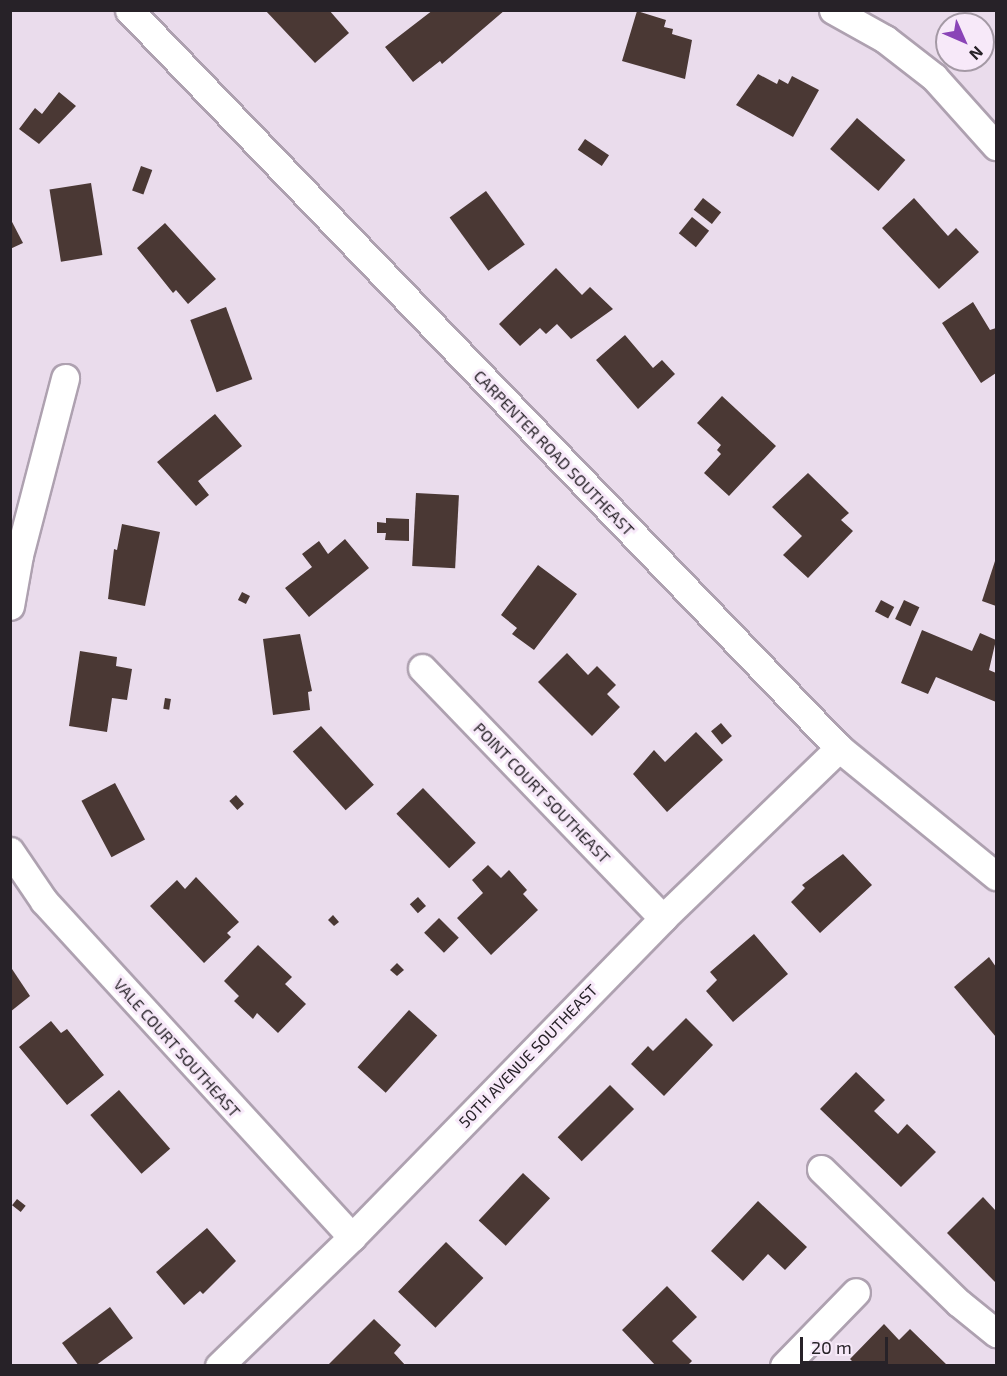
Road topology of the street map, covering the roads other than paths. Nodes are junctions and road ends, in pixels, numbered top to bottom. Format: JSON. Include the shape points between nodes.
{"nodes":[{"id":1,"x":129,"y":10,"type":"edge"},
{"id":2,"x":833,"y":10,"type":"edge"},
{"id":3,"x":996,"y":147,"type":"edge"},
{"id":4,"x":65,"y":378,"type":"dead end"},
{"id":5,"x":10,"y":606,"type":"edge"},
{"id":6,"x":422,"y":668,"type":"dead end"},
{"id":7,"x":839,"y":748,"type":"junction"},
{"id":8,"x":10,"y":851,"type":"edge"},
{"id":9,"x":996,"y":876,"type":"edge"},
{"id":10,"x":663,"y":918,"type":"junction"},
{"id":11,"x":821,"y":1169,"type":"dead end"},
{"id":12,"x":352,"y":1238,"type":"junction"},
{"id":13,"x":856,"y":1292,"type":"dead end"},
{"id":14,"x":996,"y":1333,"type":"edge"},
{"id":15,"x":219,"y":1365,"type":"edge"},
{"id":16,"x":784,"y":1365,"type":"edge"}],
"edges":[{"from":1,"to":7,"type":"street","name":"CARPENTER ROAD SOUTHEAST"},
{"from":2,"to":3,"type":"street","via":[[885,39],[934,77]]},
{"from":4,"to":5,"type":"street","via":[[19,555]]},
{"from":6,"to":10,"type":"street","name":"POINT COURT SOUTHEAST"},
{"from":7,"to":9,"type":"street","name":"CARPENTER ROAD SOUTHEAST"},
{"from":7,"to":10,"type":"street","name":"50TH AVENUE SOUTHEAST"},
{"from":8,"to":12,"type":"street","name":"VALE COURT SOUTHEAST","via":[[44,901]]},
{"from":10,"to":12,"type":"street","name":"50TH AVENUE SOUTHEAST"},
{"from":11,"to":14,"type":"street","via":[[959,1303]]},
{"from":12,"to":15,"type":"street","name":"50TH AVENUE SOUTHEAST"},
{"from":13,"to":16,"type":"street"}]}
